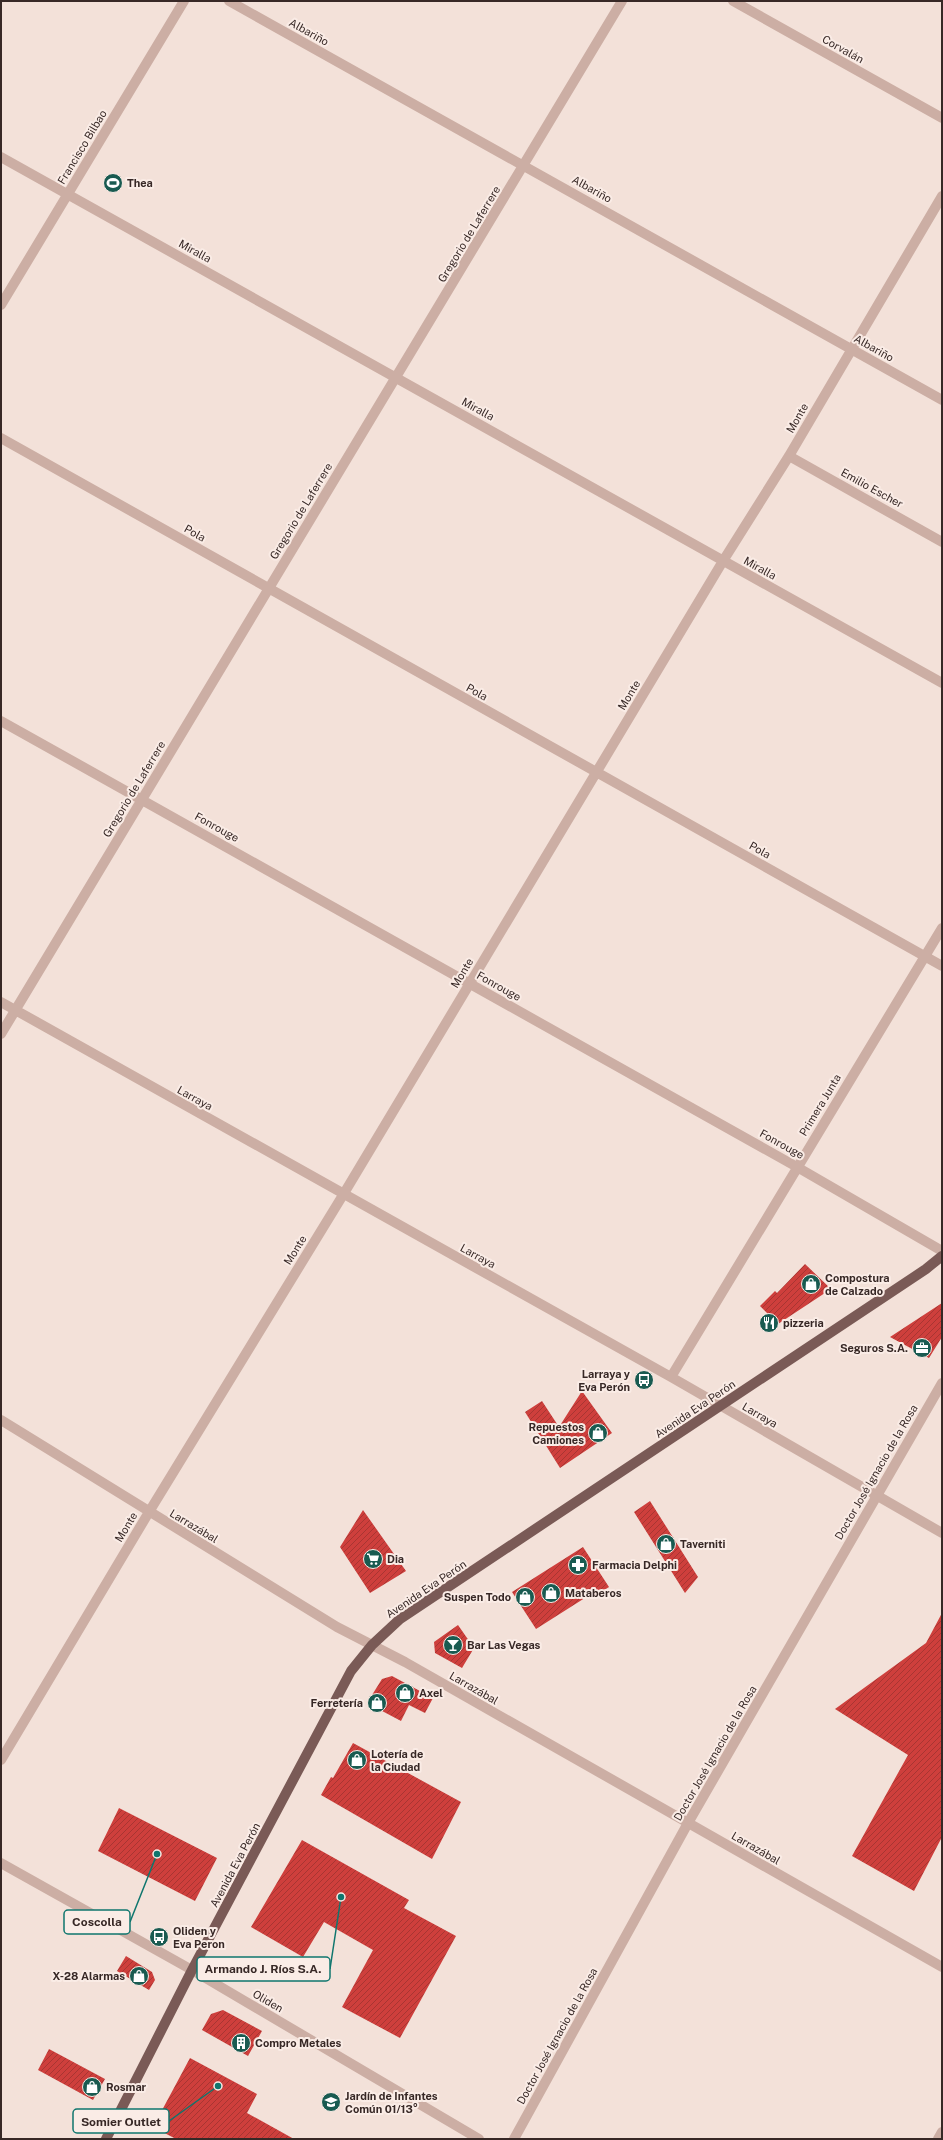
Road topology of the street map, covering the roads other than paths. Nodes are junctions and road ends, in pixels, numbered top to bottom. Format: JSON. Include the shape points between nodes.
{"nodes":[{"id":1,"x":184,"y":1,"type":"edge"},
{"id":2,"x":230,"y":1,"type":"edge"},
{"id":3,"x":622,"y":1,"type":"edge"},
{"id":4,"x":733,"y":1,"type":"edge"},
{"id":5,"x":942,"y":118,"type":"edge"},
{"id":6,"x":1,"y":157,"type":"edge"},
{"id":7,"x":524,"y":165,"type":"junction"},
{"id":8,"x":68,"y":194,"type":"junction"},
{"id":9,"x":942,"y":196,"type":"edge"},
{"id":10,"x":1,"y":306,"type":"edge"},
{"id":11,"x":851,"y":349,"type":"junction"},
{"id":12,"x":397,"y":377,"type":"junction"},
{"id":13,"x":942,"y":400,"type":"edge"},
{"id":14,"x":1,"y":438,"type":"edge"},
{"id":15,"x":789,"y":456,"type":"junction"},
{"id":16,"x":942,"y":542,"type":"edge"},
{"id":17,"x":723,"y":561,"type":"junction"},
{"id":18,"x":269,"y":587,"type":"junction"},
{"id":19,"x":942,"y":683,"type":"edge"},
{"id":20,"x":1,"y":721,"type":"edge"},
{"id":21,"x":596,"y":772,"type":"junction"},
{"id":22,"x":141,"y":799,"type":"junction"},
{"id":23,"x":942,"y":928,"type":"edge"},
{"id":24,"x":925,"y":956,"type":"junction"},
{"id":25,"x":942,"y":966,"type":"edge"},
{"id":26,"x":469,"y":984,"type":"junction"},
{"id":27,"x":1,"y":1002,"type":"edge"},
{"id":28,"x":16,"y":1010,"type":"junction"},
{"id":29,"x":1,"y":1034,"type":"edge"},
{"id":30,"x":797,"y":1167,"type":"junction"},
{"id":31,"x":343,"y":1195,"type":"junction"},
{"id":32,"x":942,"y":1251,"type":"edge"},
{"id":33,"x":942,"y":1256,"type":"edge"},
{"id":34,"x":671,"y":1377,"type":"junction"},
{"id":35,"x":942,"y":1383,"type":"edge"},
{"id":36,"x":721,"y":1406,"type":"junction"},
{"id":37,"x":1,"y":1420,"type":"edge"},
{"id":38,"x":875,"y":1496,"type":"junction"},
{"id":39,"x":149,"y":1512,"type":"junction"},
{"id":40,"x":942,"y":1533,"type":"edge"},
{"id":41,"x":372,"y":1644,"type":"junction"},
{"id":42,"x":1,"y":1760,"type":"edge"},
{"id":43,"x":688,"y":1823,"type":"junction"},
{"id":44,"x":1,"y":1862,"type":"edge"},
{"id":45,"x":942,"y":1967,"type":"edge"},
{"id":46,"x":192,"y":1970,"type":"junction"},
{"id":47,"x":942,"y":2132,"type":"edge"},
{"id":48,"x":106,"y":2139,"type":"edge"},
{"id":49,"x":479,"y":2139,"type":"edge"},
{"id":50,"x":514,"y":2139,"type":"edge"},
{"id":51,"x":938,"y":2139,"type":"edge"}],
"edges":[{"from":1,"to":8,"type":"street","name":"Francisco Bilbao"},
{"from":2,"to":7,"type":"street","name":"Albariño"},
{"from":3,"to":7,"type":"street","name":"Gregorio de Laferrere"},
{"from":4,"to":5,"type":"street","name":"Corvalán"},
{"from":6,"to":8,"type":"street","name":"Miralla"},
{"from":7,"to":11,"type":"street","name":"Albariño"},
{"from":7,"to":12,"type":"street","name":"Gregorio de Laferrere"},
{"from":8,"to":10,"type":"street","name":"Francisco Bilbao"},
{"from":8,"to":12,"type":"street","name":"Miralla"},
{"from":9,"to":11,"type":"street","name":"Monte"},
{"from":11,"to":13,"type":"street","name":"Albariño"},
{"from":11,"to":15,"type":"street","name":"Monte"},
{"from":12,"to":17,"type":"street","name":"Miralla"},
{"from":12,"to":18,"type":"street","name":"Gregorio de Laferrere"},
{"from":14,"to":18,"type":"street","name":"Pola"},
{"from":15,"to":16,"type":"street","name":"Emilio Escher"},
{"from":15,"to":17,"type":"street","name":"Monte"},
{"from":17,"to":19,"type":"street","name":"Miralla"},
{"from":17,"to":21,"type":"street","name":"Monte"},
{"from":18,"to":21,"type":"street","name":"Pola"},
{"from":18,"to":22,"type":"street","name":"Gregorio de Laferrere"},
{"from":20,"to":22,"type":"street","name":"Fonrouge"},
{"from":21,"to":24,"type":"street","name":"Pola"},
{"from":21,"to":26,"type":"street","name":"Monte"},
{"from":22,"to":26,"type":"street","name":"Fonrouge"},
{"from":22,"to":28,"type":"street","name":"Gregorio de Laferrere"},
{"from":23,"to":24,"type":"street","name":"Primera Junta"},
{"from":24,"to":25,"type":"street","name":"Pola"},
{"from":24,"to":30,"type":"street","name":"Primera Junta"},
{"from":26,"to":30,"type":"street","name":"Fonrouge"},
{"from":26,"to":31,"type":"street","name":"Monte"},
{"from":27,"to":28,"type":"street","name":"Larraya"},
{"from":28,"to":29,"type":"street","name":"Gregorio de Laferrere"},
{"from":28,"to":31,"type":"street","name":"Larraya"},
{"from":30,"to":32,"type":"street","name":"Fonrouge"},
{"from":30,"to":34,"type":"street","name":"Primera Junta"},
{"from":31,"to":34,"type":"street","name":"Larraya"},
{"from":31,"to":39,"type":"street","name":"Monte"},
{"from":33,"to":36,"type":"main road","name":"Avenida Eva Perón"},
{"from":34,"to":36,"type":"street","name":"Larraya"},
{"from":35,"to":38,"type":"street","name":"Doctor José Ignacio de la Rosa"},
{"from":36,"to":38,"type":"street","name":"Larraya"},
{"from":36,"to":41,"type":"main road","name":"Avenida Eva Perón","via":[[400,1619]]},
{"from":37,"to":39,"type":"street","name":"Larrazábal"},
{"from":38,"to":40,"type":"street","name":"Larraya"},
{"from":38,"to":43,"type":"street","name":"Doctor José Ignacio de la Rosa"},
{"from":39,"to":41,"type":"street","name":"Larrazábal","via":[[337,1627]]},
{"from":39,"to":42,"type":"street","name":"Monte"},
{"from":41,"to":43,"type":"street","name":"Larrazábal"},
{"from":41,"to":46,"type":"main road","name":"Avenida Eva Perón","via":[[352,1671]]},
{"from":43,"to":45,"type":"street","name":"Larrazábal"},
{"from":43,"to":50,"type":"street","name":"Doctor José Ignacio de la Rosa"},
{"from":44,"to":46,"type":"street","name":"Oliden"},
{"from":46,"to":48,"type":"main road","name":"Avenida Eva Perón"},
{"from":46,"to":49,"type":"street","name":"Oliden"},
{"from":47,"to":51,"type":"street"}]}
